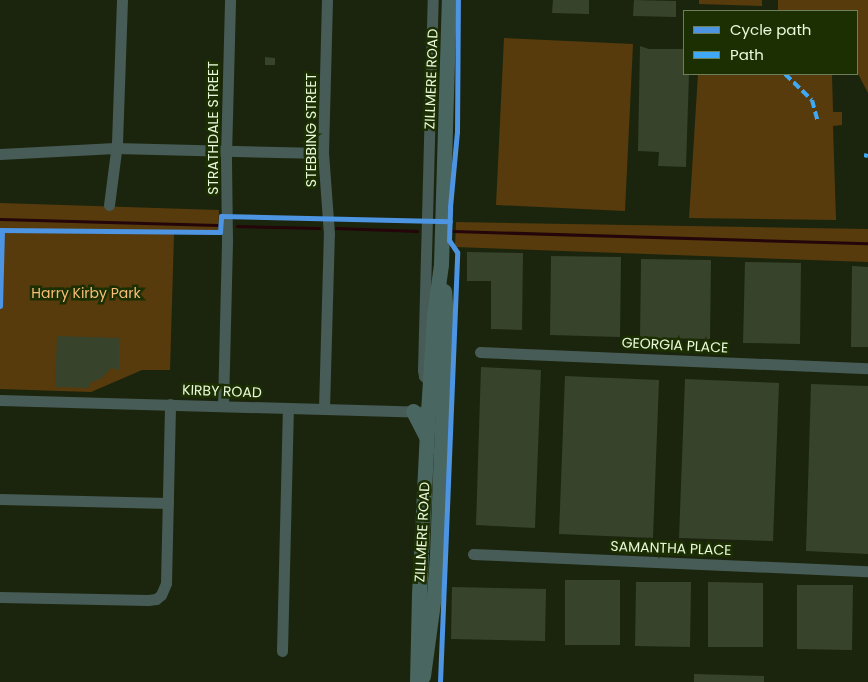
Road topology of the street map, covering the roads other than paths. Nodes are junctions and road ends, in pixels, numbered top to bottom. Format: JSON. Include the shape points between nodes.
{"nodes":[{"id":1,"x":122,"y":0,"type":"edge"},
{"id":2,"x":230,"y":0,"type":"edge"},
{"id":3,"x":327,"y":0,"type":"edge"},
{"id":4,"x":433,"y":0,"type":"edge"},
{"id":5,"x":449,"y":0,"type":"edge"},
{"id":6,"x":116,"y":148,"type":"junction"},
{"id":7,"x":226,"y":151,"type":"junction"},
{"id":8,"x":0,"y":154,"type":"edge"},
{"id":9,"x":323,"y":154,"type":"junction"},
{"id":10,"x":428,"y":158,"type":"junction"},
{"id":11,"x":444,"y":158,"type":"junction"},
{"id":12,"x":109,"y":205,"type":"dead end"},
{"id":13,"x":441,"y":264,"type":"junction"},
{"id":14,"x":480,"y":352,"type":"dead end"},
{"id":15,"x":868,"y":368,"type":"edge"},
{"id":16,"x":431,"y":383,"type":"junction"},
{"id":17,"x":0,"y":400,"type":"edge"},
{"id":18,"x":170,"y":404,"type":"junction"},
{"id":19,"x":223,"y":406,"type":"junction"},
{"id":20,"x":288,"y":408,"type":"junction"},
{"id":21,"x":324,"y":409,"type":"junction"},
{"id":22,"x":413,"y":412,"type":"junction"},
{"id":23,"x":435,"y":412,"type":"junction"},
{"id":24,"x":427,"y":438,"type":"junction"},
{"id":25,"x":0,"y":499,"type":"edge"},
{"id":26,"x":168,"y":503,"type":"junction"},
{"id":27,"x":473,"y":554,"type":"dead end"},
{"id":28,"x":868,"y":571,"type":"edge"},
{"id":29,"x":0,"y":597,"type":"edge"},
{"id":30,"x":282,"y":651,"type":"dead end"},
{"id":31,"x":417,"y":682,"type":"edge"},
{"id":32,"x":422,"y":682,"type":"edge"}],
"edges":[{"from":1,"to":6,"type":"street"},
{"from":2,"to":7,"type":"street","name":"STRATHDALE STREET"},
{"from":3,"to":9,"type":"street","name":"STEBBING STREET"},
{"from":4,"to":10,"type":"street","name":"ZILLMERE ROAD"},
{"from":5,"to":11,"type":"main road","name":"ZILLMERE ROAD"},
{"from":6,"to":7,"type":"street"},
{"from":6,"to":8,"type":"street"},
{"from":6,"to":12,"type":"street"},
{"from":7,"to":9,"type":"street"},
{"from":7,"to":19,"type":"street","name":"STRATHDALE STREET","via":[[228,232]]},
{"from":9,"to":21,"type":"street","name":"STEBBING STREET","via":[[329,218]]},
{"from":10,"to":11,"type":"street"},
{"from":10,"to":16,"type":"street","name":"ZILLMERE ROAD","via":[[423,370]]},
{"from":11,"to":13,"type":"main road","name":"ZILLMERE ROAD"},
{"from":13,"to":16,"type":"main road","name":"ZILLMERE ROAD","via":[[434,316]]},
{"from":13,"to":23,"type":"main road","name":"ZILLMERE ROAD","via":[[446,317]]},
{"from":14,"to":15,"type":"street","name":"GEORGIA PLACE"},
{"from":16,"to":23,"type":"main road","name":"ZILLMERE ROAD"},
{"from":17,"to":18,"type":"street","name":"KIRBY ROAD"},
{"from":18,"to":19,"type":"street","name":"KIRBY ROAD"},
{"from":18,"to":26,"type":"street"},
{"from":19,"to":20,"type":"street","name":"KIRBY ROAD"},
{"from":20,"to":21,"type":"street","name":"KIRBY ROAD"},
{"from":20,"to":30,"type":"street"},
{"from":21,"to":22,"type":"street","name":"KIRBY ROAD"},
{"from":22,"to":23,"type":"street","name":"KIRBY ROAD"},
{"from":22,"to":24,"type":"main road"},
{"from":23,"to":24,"type":"main road","name":"ZILLMERE ROAD"},
{"from":23,"to":32,"type":"main road","name":"ZILLMERE ROAD","via":[[434,595]]},
{"from":24,"to":31,"type":"main road","name":"ZILLMERE ROAD"},
{"from":25,"to":26,"type":"street"},
{"from":26,"to":29,"type":"street","via":[[165,588],[156,599]]},
{"from":27,"to":28,"type":"street","name":"SAMANTHA PLACE"}]}
